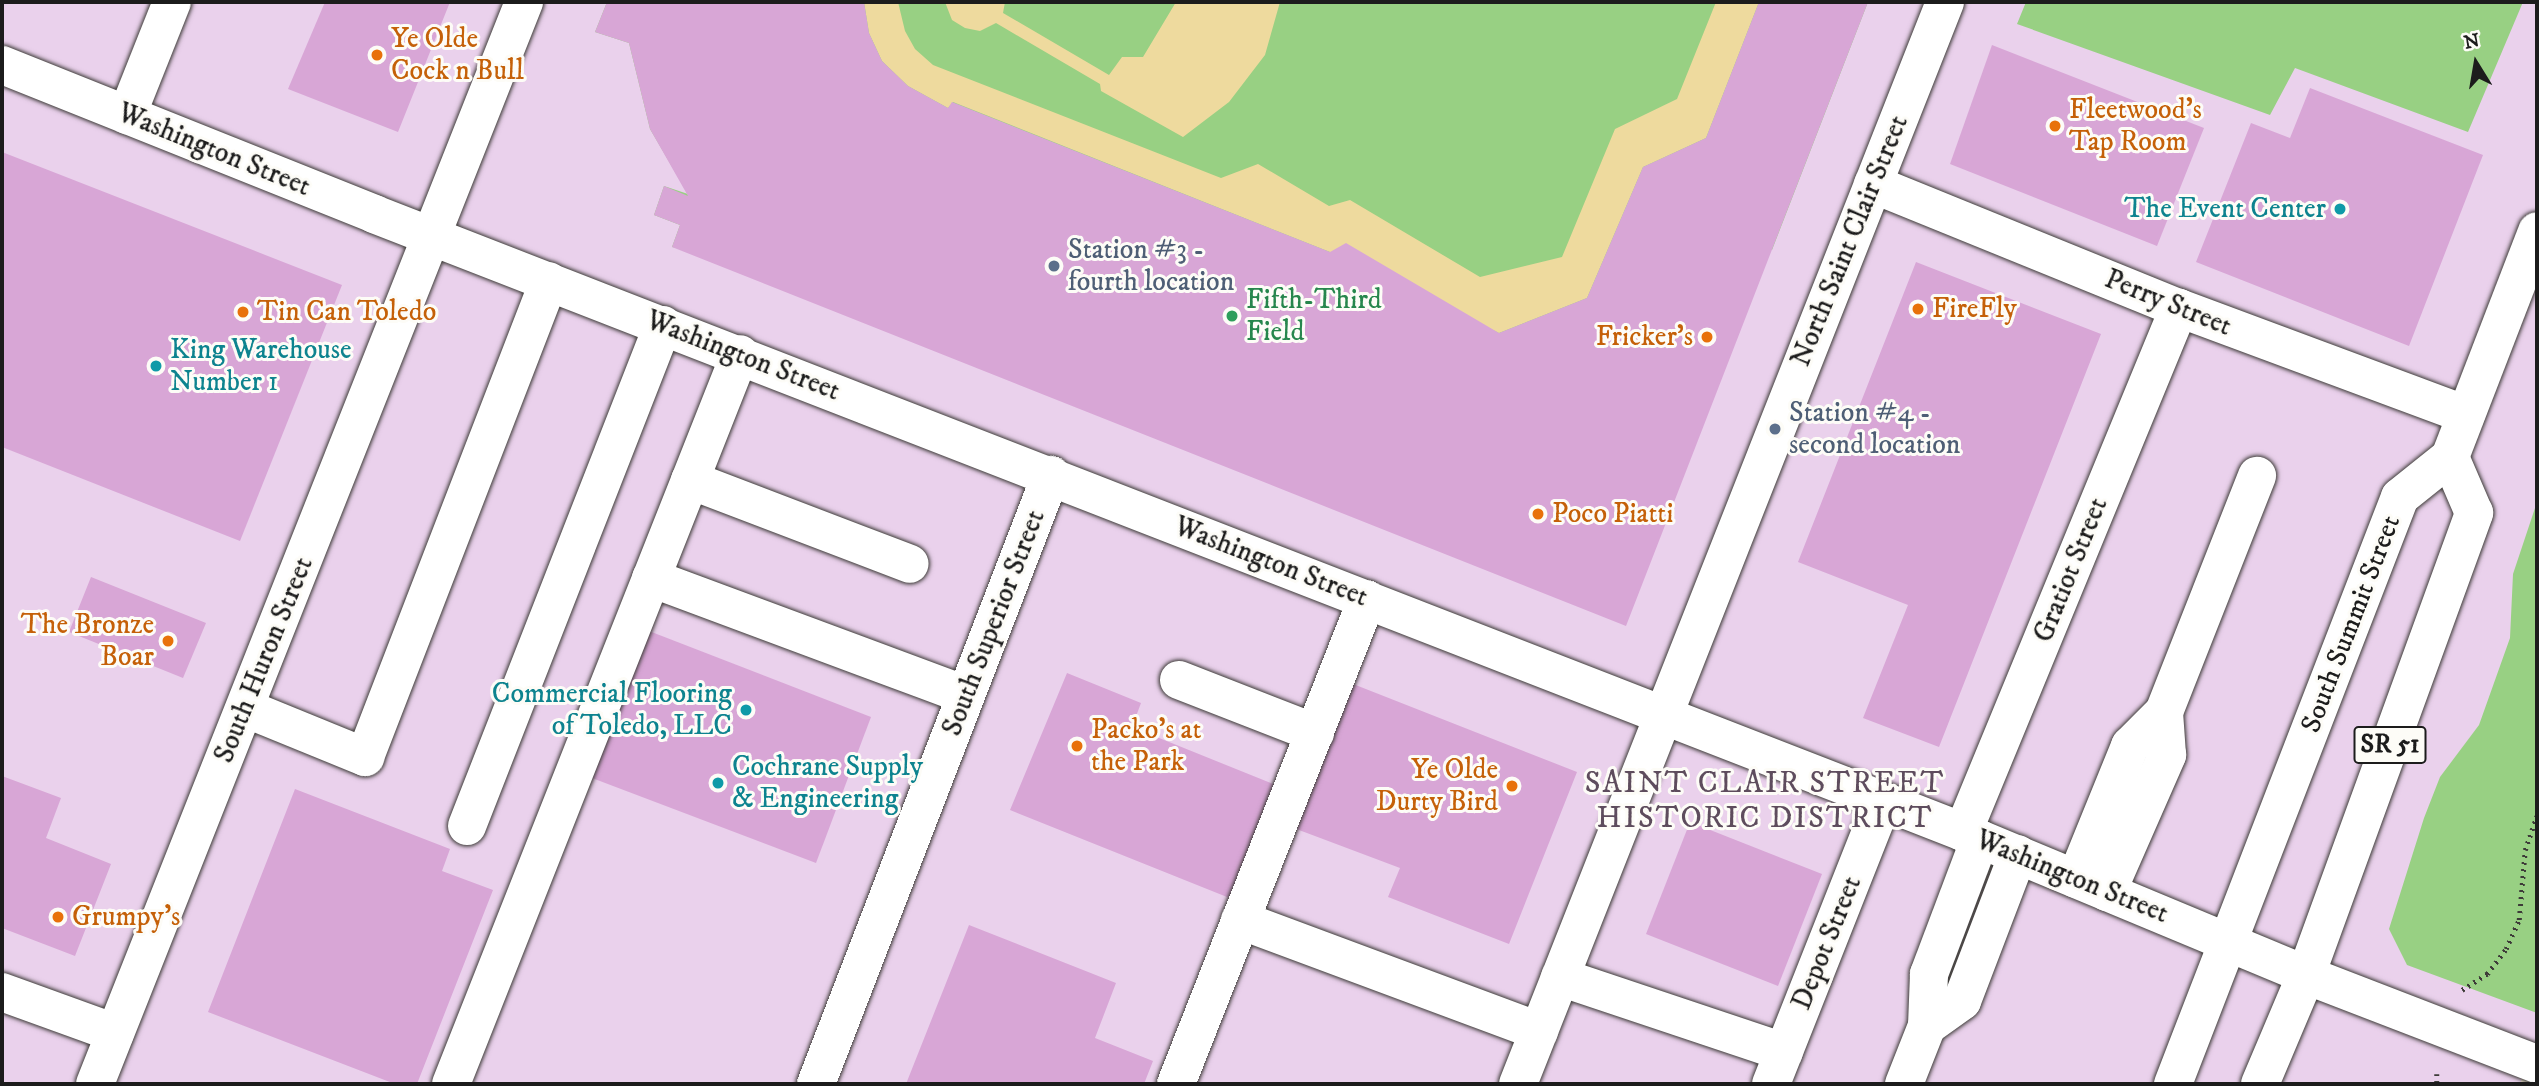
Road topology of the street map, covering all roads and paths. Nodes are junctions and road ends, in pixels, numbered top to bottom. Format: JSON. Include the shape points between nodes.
{"nodes":[{"id":1,"x":172,"y":2,"type":"edge"},
{"id":2,"x":524,"y":2,"type":"edge"},
{"id":3,"x":1945,"y":2,"type":"edge"},
{"id":4,"x":2,"y":65,"type":"edge"},
{"id":5,"x":127,"y":115,"type":"junction"},
{"id":6,"x":1873,"y":184,"type":"junction"},
{"id":7,"x":2537,"y":230,"type":"edge"},
{"id":8,"x":432,"y":237,"type":"junction"},
{"id":9,"x":549,"y":281,"type":"junction"},
{"id":10,"x":2179,"y":308,"type":"junction"},
{"id":11,"x":663,"y":325,"type":"junction"},
{"id":12,"x":740,"y":354,"type":"junction"},
{"id":13,"x":2466,"y":415,"type":"junction"},
{"id":14,"x":2450,"y":457,"type":"junction"},
{"id":15,"x":1051,"y":475,"type":"junction"},
{"id":16,"x":2256,"y":476,"type":"dead end"},
{"id":17,"x":690,"y":480,"type":"junction"},
{"id":18,"x":910,"y":564,"type":"dead end"},
{"id":19,"x":651,"y":578,"type":"junction"},
{"id":20,"x":1367,"y":599,"type":"junction"},
{"id":21,"x":1179,"y":680,"type":"dead end"},
{"id":22,"x":966,"y":695,"type":"junction"},
{"id":23,"x":245,"y":708,"type":"junction"},
{"id":24,"x":1663,"y":716,"type":"junction"},
{"id":25,"x":1315,"y":733,"type":"junction"},
{"id":26,"x":1883,"y":801,"type":"junction"},
{"id":27,"x":2537,"y":816,"type":"edge"},
{"id":28,"x":467,"y":826,"type":"dead end"},
{"id":29,"x":1971,"y":835,"type":"junction"},
{"id":30,"x":2018,"y":854,"type":"junction"},
{"id":31,"x":2092,"y":885,"type":"junction"},
{"id":32,"x":1240,"y":920,"type":"junction"},
{"id":33,"x":2228,"y":941,"type":"junction"},
{"id":34,"x":2306,"y":975,"type":"junction"},
{"id":35,"x":1560,"y":977,"type":"junction"},
{"id":36,"x":2460,"y":991,"type":"dead end"},
{"id":37,"x":2,"y":992,"type":"edge"},
{"id":38,"x":1927,"y":1026,"type":"junction"},
{"id":39,"x":1539,"y":1031,"type":"junction"},
{"id":40,"x":115,"y":1033,"type":"junction"},
{"id":41,"x":2537,"y":1064,"type":"edge"},
{"id":42,"x":1778,"y":1068,"type":"edge"},
{"id":43,"x":2437,"y":1074,"type":"dead end"},
{"id":44,"x":95,"y":1084,"type":"edge"},
{"id":45,"x":451,"y":1084,"type":"edge"},
{"id":46,"x":816,"y":1084,"type":"edge"},
{"id":47,"x":1176,"y":1084,"type":"edge"},
{"id":48,"x":1518,"y":1084,"type":"edge"},
{"id":49,"x":1904,"y":1084,"type":"edge"},
{"id":50,"x":2173,"y":1084,"type":"edge"},
{"id":51,"x":2260,"y":1084,"type":"edge"},
{"id":52,"x":2437,"y":1084,"type":"edge"}],
"edges":[{"from":1,"to":5,"type":"street"},
{"from":2,"to":8,"type":"street","name":"South Huron Street"},
{"from":3,"to":6,"type":"street","name":"North Saint Clair Street"},
{"from":4,"to":5,"type":"street","name":"Washington Street"},
{"from":5,"to":8,"type":"street","name":"Washington Street"},
{"from":6,"to":10,"type":"street","name":"Perry Street"},
{"from":6,"to":24,"type":"street","name":"North Saint Clair Street"},
{"from":7,"to":13,"type":"street"},
{"from":8,"to":9,"type":"street","name":"Washington Street"},
{"from":8,"to":23,"type":"street","name":"South Huron Street"},
{"from":9,"to":11,"type":"street","name":"Washington Street"},
{"from":9,"to":23,"type":"street","via":[[365,757]]},
{"from":10,"to":13,"type":"street","name":"Perry Street"},
{"from":10,"to":29,"type":"street","name":"Gratiot Street"},
{"from":11,"to":12,"type":"street","name":"Washington Street"},
{"from":11,"to":28,"type":"street"},
{"from":12,"to":15,"type":"street","name":"Washington Street"},
{"from":12,"to":17,"type":"street"},
{"from":13,"to":14,"type":"street"},
{"from":14,"to":33,"type":"street","name":"South Summit Street","number":"SR 51","via":[[2400,496]]},
{"from":14,"to":34,"type":"street","number":"SR 51","via":[[2474,513]]},
{"from":15,"to":20,"type":"street","name":"Washington Street"},
{"from":15,"to":22,"type":"street","name":"South Superior Street"},
{"from":16,"to":31,"type":"street","via":[[2164,712],[2167,755]]},
{"from":17,"to":18,"type":"street"},
{"from":17,"to":19,"type":"street"},
{"from":19,"to":22,"type":"street"},
{"from":19,"to":45,"type":"street"},
{"from":20,"to":24,"type":"street","name":"Washington Street"},
{"from":20,"to":25,"type":"street"},
{"from":21,"to":25,"type":"street"},
{"from":22,"to":46,"type":"street","name":"South Superior Street"},
{"from":23,"to":40,"type":"street","name":"South Huron Street"},
{"from":24,"to":26,"type":"street","name":"Washington Street"},
{"from":24,"to":35,"type":"street","name":"North Saint Clair Street"},
{"from":25,"to":32,"type":"street"},
{"from":26,"to":29,"type":"street","name":"Washington Street"},
{"from":26,"to":42,"type":"street","name":"Depot Street"},
{"from":27,"to":36,"type":"path","via":[[2525,850],[2519,920],[2506,949],[2487,974]]},
{"from":29,"to":30,"type":"street","name":"Washington Street"},
{"from":29,"to":38,"type":"street","name":"Gratiot Street","via":[[1929,974]]},
{"from":30,"to":31,"type":"street","name":"Washington Street"},
{"from":30,"to":38,"type":"street","via":[[1962,1001]]},
{"from":31,"to":33,"type":"street","name":"Washington Street"},
{"from":32,"to":39,"type":"street"},
{"from":32,"to":47,"type":"street"},
{"from":33,"to":34,"type":"street","name":"Washington Street"},
{"from":33,"to":50,"type":"street","name":"South Summit Street","number":"SR 51"},
{"from":34,"to":41,"type":"street","name":"Washington Street"},
{"from":34,"to":51,"type":"street","number":"SR 51"},
{"from":35,"to":39,"type":"street","name":"North Saint Clair Street"},
{"from":35,"to":42,"type":"street"},
{"from":37,"to":40,"type":"street"},
{"from":38,"to":49,"type":"street"},
{"from":39,"to":48,"type":"street","name":"North Saint Clair Street"},
{"from":40,"to":44,"type":"street","name":"South Huron Street"},
{"from":43,"to":52,"type":"path"}]}
